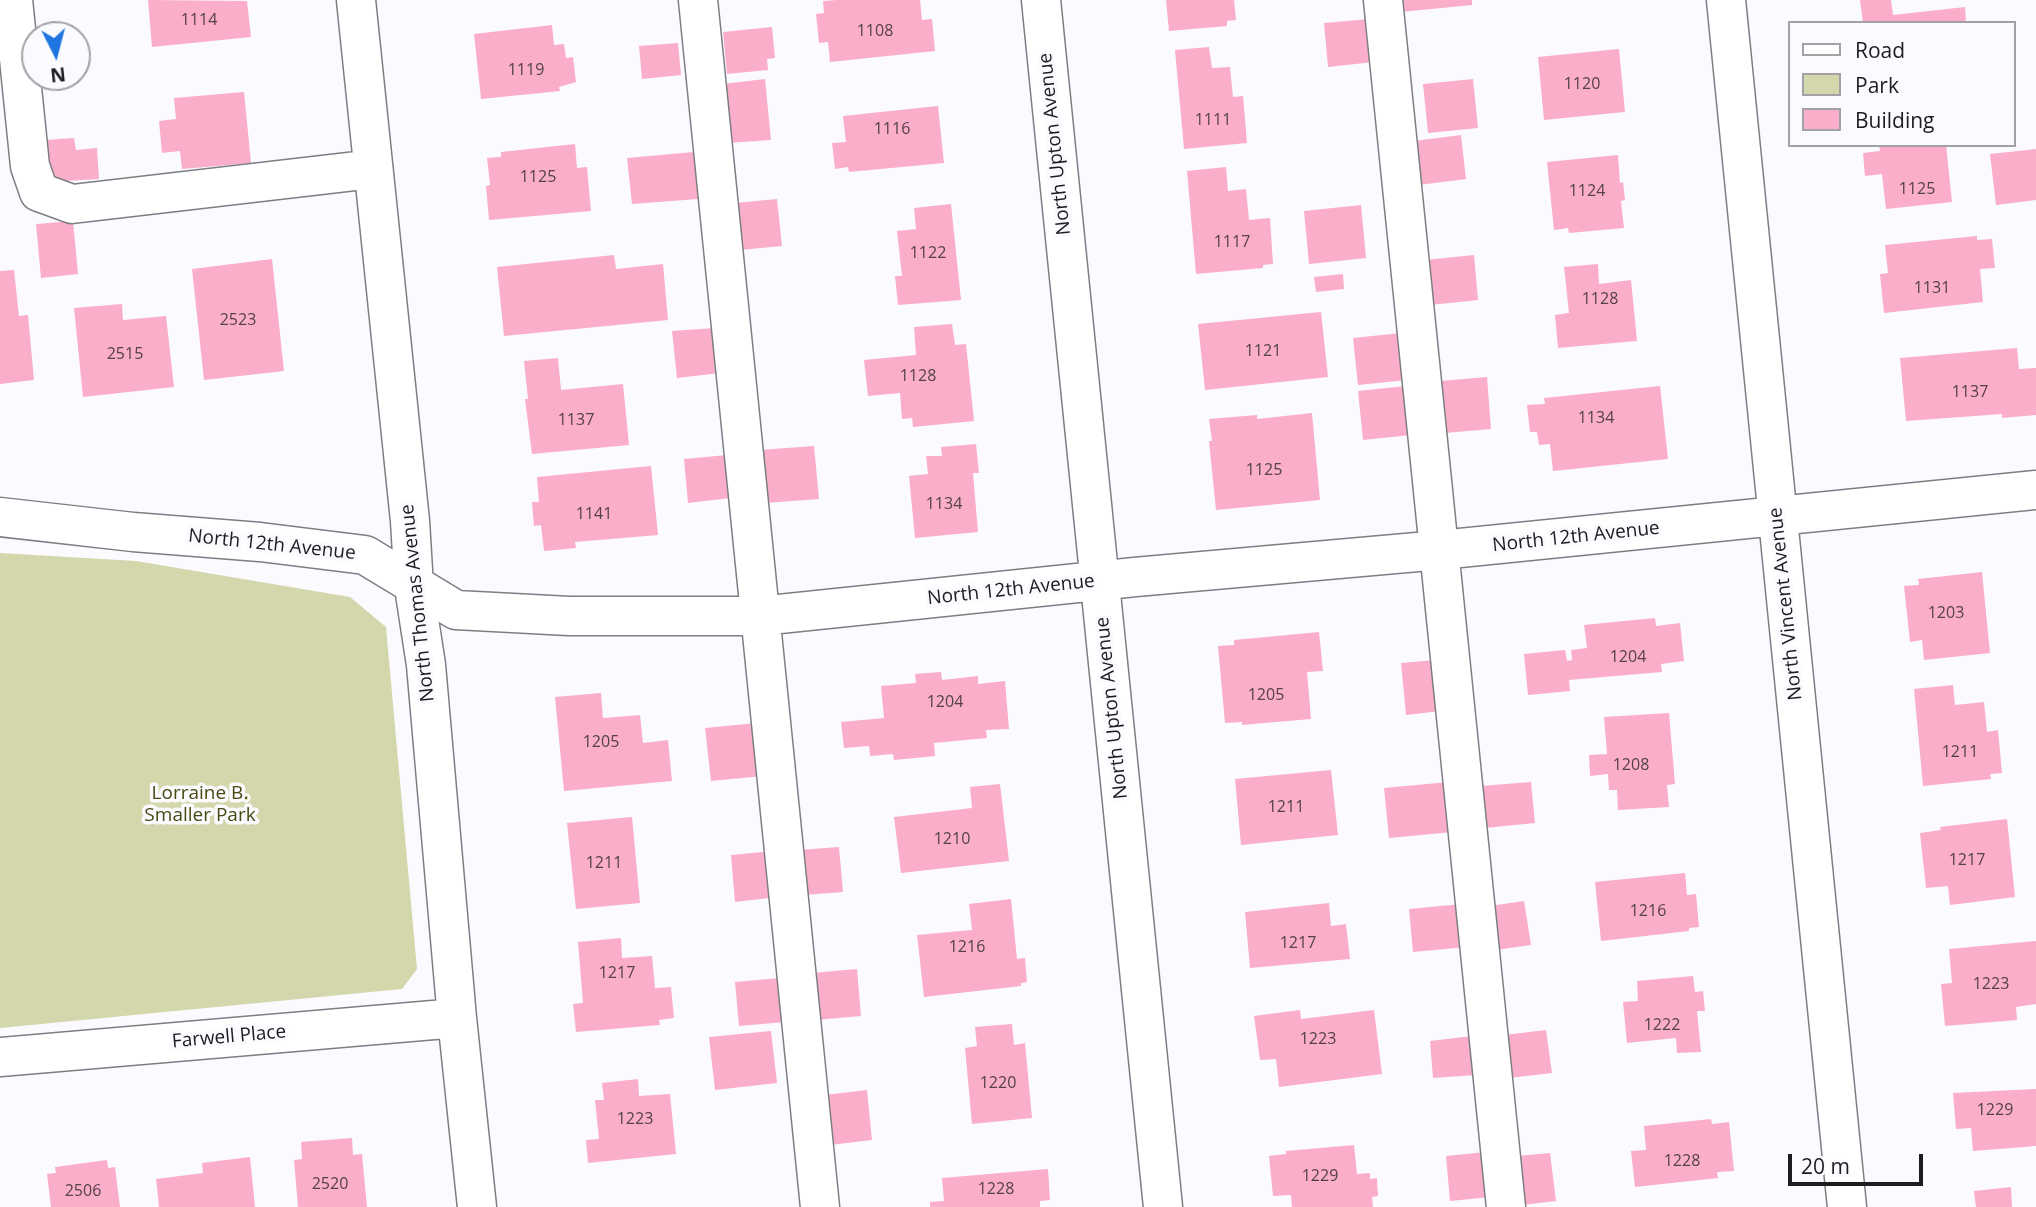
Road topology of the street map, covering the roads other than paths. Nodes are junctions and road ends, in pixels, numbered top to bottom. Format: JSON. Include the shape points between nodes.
{"nodes":[{"id":1,"x":13,"y":0,"type":"edge"},
{"id":2,"x":356,"y":0,"type":"edge"},
{"id":3,"x":698,"y":0,"type":"edge"},
{"id":4,"x":1041,"y":0,"type":"edge"},
{"id":5,"x":1383,"y":0,"type":"edge"},
{"id":6,"x":1726,"y":0,"type":"edge"},
{"id":7,"x":15,"y":168,"type":"edge"},
{"id":8,"x":373,"y":169,"type":"junction"},
{"id":9,"x":2036,"y":491,"type":"edge"},
{"id":10,"x":1777,"y":516,"type":"junction"},
{"id":11,"x":0,"y":517,"type":"edge"},
{"id":12,"x":1440,"y":550,"type":"junction"},
{"id":13,"x":1099,"y":581,"type":"junction"},
{"id":14,"x":414,"y":587,"type":"junction"},
{"id":15,"x":760,"y":616,"type":"junction"},
{"id":16,"x":457,"y":1018,"type":"junction"},
{"id":17,"x":0,"y":1056,"type":"edge"},
{"id":18,"x":477,"y":1207,"type":"edge"},
{"id":19,"x":820,"y":1207,"type":"edge"},
{"id":20,"x":1163,"y":1207,"type":"edge"},
{"id":21,"x":1506,"y":1207,"type":"edge"},
{"id":22,"x":1847,"y":1207,"type":"edge"}],
"edges":[{"from":1,"to":7,"type":"street"},
{"from":2,"to":8,"type":"street","name":"North Thomas Avenue"},
{"from":3,"to":15,"type":"street"},
{"from":4,"to":13,"type":"street","name":"North Upton Avenue"},
{"from":5,"to":12,"type":"street"},
{"from":6,"to":10,"type":"street","name":"North Vincent Avenue"},
{"from":7,"to":8,"type":"street","via":[[39,192],[72,204]]},
{"from":8,"to":14,"type":"street","name":"North Thomas Avenue"},
{"from":9,"to":10,"type":"street","name":"North 12th Avenue"},
{"from":10,"to":12,"type":"street","name":"North 12th Avenue"},
{"from":10,"to":22,"type":"street","name":"North Vincent Avenue"},
{"from":11,"to":14,"type":"street","name":"North 12th Avenue","via":[[365,555]]},
{"from":12,"to":13,"type":"street","name":"North 12th Avenue"},
{"from":12,"to":21,"type":"street"},
{"from":13,"to":15,"type":"street","name":"North 12th Avenue"},
{"from":13,"to":20,"type":"street","name":"North Upton Avenue"},
{"from":14,"to":15,"type":"street","name":"North 12th Avenue","via":[[456,610],[471,612]]},
{"from":14,"to":16,"type":"street","name":"North Thomas Avenue","via":[[426,665]]},
{"from":15,"to":19,"type":"street"},
{"from":16,"to":17,"type":"street","name":"Farwell Place"},
{"from":16,"to":18,"type":"street","name":"North Thomas Avenue"}]}
